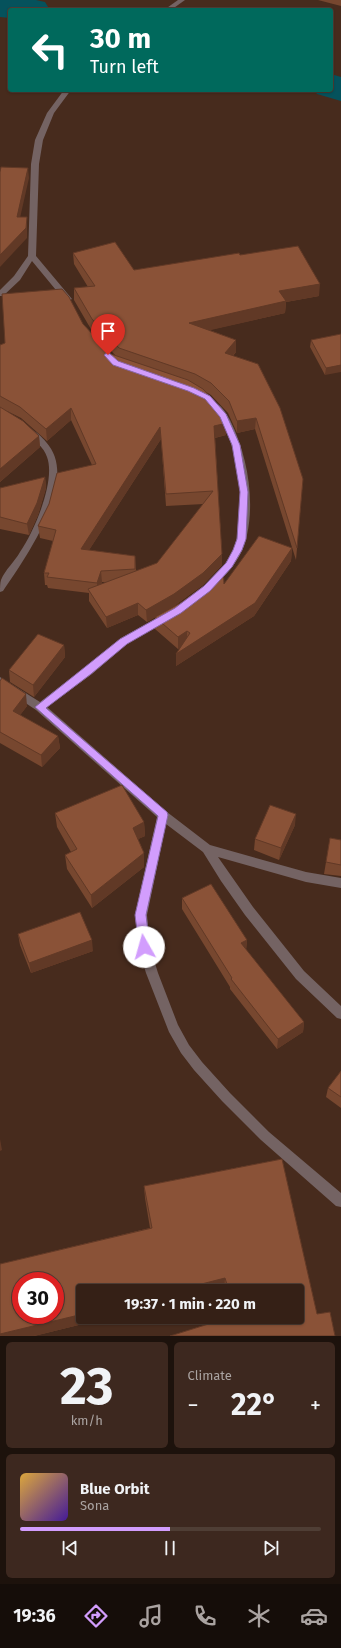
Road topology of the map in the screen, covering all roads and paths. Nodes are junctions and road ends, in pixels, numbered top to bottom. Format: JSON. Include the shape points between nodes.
{"nodes":[{"id":1,"x":182,"y":0,"type":"edge"},
{"id":2,"x":170,"y":8,"type":"edge"},
{"id":3,"x":67,"y":92,"type":"edge"},
{"id":4,"x":32,"y":256,"type":"junction"},
{"id":5,"x":0,"y":294,"type":"edge"},
{"id":6,"x":74,"y":307,"type":"edge"},
{"id":7,"x":207,"y":398,"type":"edge"},
{"id":8,"x":22,"y":426,"type":"edge"},
{"id":9,"x":0,"y":588,"type":"edge"},
{"id":10,"x":207,"y":589,"type":"edge"},
{"id":11,"x":172,"y":613,"type":"edge"},
{"id":12,"x":0,"y":681,"type":"edge"},
{"id":13,"x":40,"y":707,"type":"junction"},
{"id":14,"x":163,"y":815,"type":"junction"},
{"id":15,"x":207,"y":849,"type":"junction"},
{"id":16,"x":341,"y":883,"type":"edge"},
{"id":17,"x":341,"y":1014,"type":"edge"},
{"id":18,"x":341,"y":1201,"type":"edge"}],
"edges":[{"from":1,"to":2,"type":"street"},
{"from":3,"to":4,"type":"street","via":[[51,113],[39,140],[35,164]]},
{"from":4,"to":5,"type":"street","via":[[17,278]]},
{"from":4,"to":6,"type":"street"},
{"from":7,"to":10,"type":"street","via":[[224,416],[236,445],[243,477],[245,504],[238,550],[229,565]]},
{"from":8,"to":9,"type":"street","via":[[42,442],[52,458],[54,471],[50,497],[31,543]]},
{"from":11,"to":13,"type":"street","via":[[124,641]]},
{"from":12,"to":13,"type":"street"},
{"from":13,"to":14,"type":"street"},
{"from":14,"to":15,"type":"street"},
{"from":14,"to":18,"type":"street","via":[[140,915],[144,947],[173,1028],[198,1066],[226,1097],[265,1136]]},
{"from":15,"to":16,"type":"street","via":[[306,877]]},
{"from":15,"to":17,"type":"street","via":[[249,911],[300,974]]}]}
